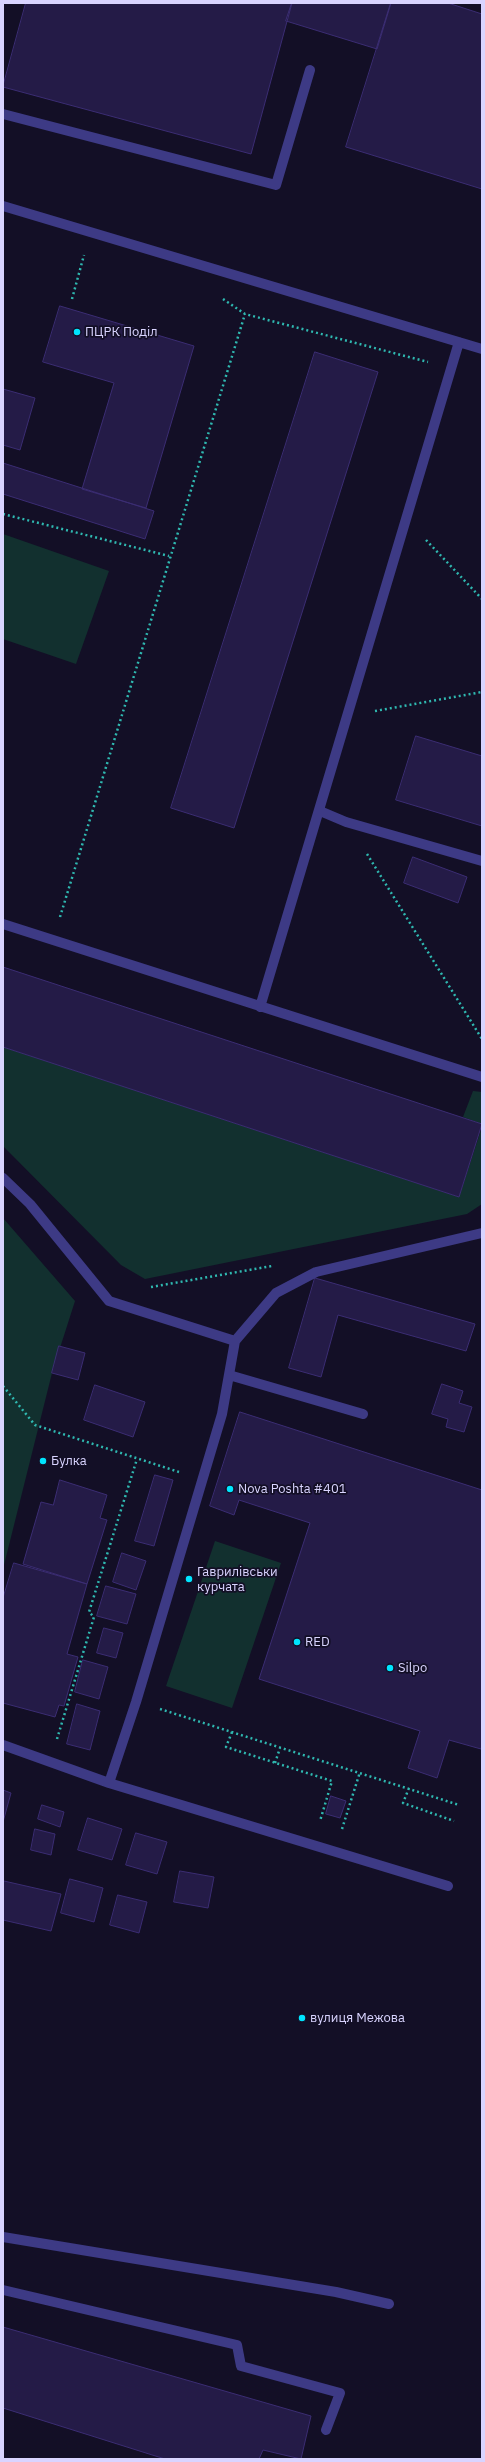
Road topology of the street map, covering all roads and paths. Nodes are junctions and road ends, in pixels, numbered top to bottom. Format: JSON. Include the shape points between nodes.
{"nodes":[{"id":1,"x":310,"y":70,"type":"dead end"},
{"id":2,"x":3,"y":114,"type":"edge"},
{"id":3,"x":3,"y":206,"type":"edge"},
{"id":4,"x":86,"y":248,"type":"dead end"},
{"id":5,"x":72,"y":299,"type":"dead end"},
{"id":6,"x":245,"y":314,"type":"dead end"},
{"id":7,"x":459,"y":342,"type":"junction"},
{"id":8,"x":482,"y":349,"type":"edge"},
{"id":9,"x":3,"y":514,"type":"edge"},
{"id":10,"x":407,"y":519,"type":"junction"},
{"id":11,"x":170,"y":556,"type":"junction"},
{"id":12,"x":482,"y":599,"type":"edge"},
{"id":13,"x":482,"y":692,"type":"edge"},
{"id":14,"x":348,"y":715,"type":"junction"},
{"id":15,"x":320,"y":811,"type":"junction"},
{"id":16,"x":346,"y":822,"type":"junction"},
{"id":17,"x":482,"y":861,"type":"edge"},
{"id":18,"x":3,"y":924,"type":"edge"},
{"id":19,"x":53,"y":940,"type":"junction"},
{"id":20,"x":260,"y":1007,"type":"junction"},
{"id":21,"x":482,"y":1039,"type":"edge"},
{"id":22,"x":482,"y":1077,"type":"edge"},
{"id":23,"x":3,"y":1178,"type":"edge"},
{"id":24,"x":482,"y":1233,"type":"edge"},
{"id":25,"x":274,"y":1265,"type":"dead end"},
{"id":26,"x":145,"y":1288,"type":"dead end"},
{"id":27,"x":235,"y":1340,"type":"junction"},
{"id":28,"x":229,"y":1375,"type":"junction"},
{"id":29,"x":3,"y":1386,"type":"edge"},
{"id":30,"x":363,"y":1414,"type":"dead end"},
{"id":31,"x":137,"y":1459,"type":"junction"},
{"id":32,"x":201,"y":1478,"type":"junction"},
{"id":33,"x":136,"y":1702,"type":"junction"},
{"id":34,"x":232,"y":1732,"type":"junction"},
{"id":35,"x":3,"y":1745,"type":"edge"},
{"id":36,"x":55,"y":1745,"type":"dead end"},
{"id":37,"x":280,"y":1748,"type":"junction"},
{"id":38,"x":275,"y":1763,"type":"junction"},
{"id":39,"x":360,"y":1772,"type":"junction"},
{"id":40,"x":109,"y":1783,"type":"junction"},
{"id":41,"x":409,"y":1788,"type":"junction"},
{"id":42,"x":459,"y":1805,"type":"dead end"},
{"id":43,"x":454,"y":1821,"type":"dead end"},
{"id":44,"x":312,"y":1845,"type":"junction"},
{"id":45,"x":334,"y":1852,"type":"junction"},
{"id":46,"x":448,"y":1886,"type":"dead end"},
{"id":47,"x":3,"y":2237,"type":"edge"},
{"id":48,"x":3,"y":2290,"type":"edge"},
{"id":49,"x":389,"y":2304,"type":"dead end"},
{"id":50,"x":326,"y":2430,"type":"dead end"}],
"edges":[{"from":1,"to":2,"type":"lane","via":[[276,185]]},
{"from":3,"to":7,"type":"lane"},
{"from":4,"to":5,"type":"path"},
{"from":6,"to":11,"type":"path"},
{"from":7,"to":8,"type":"lane"},
{"from":7,"to":10,"type":"lane"},
{"from":9,"to":11,"type":"path"},
{"from":10,"to":12,"type":"path"},
{"from":10,"to":14,"type":"lane"},
{"from":11,"to":19,"type":"path"},
{"from":13,"to":14,"type":"path"},
{"from":14,"to":15,"type":"lane"},
{"from":15,"to":16,"type":"lane"},
{"from":15,"to":20,"type":"lane"},
{"from":16,"to":17,"type":"lane"},
{"from":16,"to":21,"type":"path"},
{"from":18,"to":19,"type":"lane"},
{"from":19,"to":20,"type":"lane"},
{"from":20,"to":22,"type":"lane"},
{"from":23,"to":27,"type":"lane","via":[[30,1204],[109,1301]]},
{"from":24,"to":27,"type":"lane","via":[[316,1272],[276,1293]]},
{"from":25,"to":26,"type":"path"},
{"from":27,"to":28,"type":"lane"},
{"from":28,"to":30,"type":"lane"},
{"from":28,"to":32,"type":"lane","via":[[222,1414]]},
{"from":29,"to":31,"type":"path","via":[[35,1425]]},
{"from":31,"to":32,"type":"path"},
{"from":31,"to":36,"type":"path","via":[[89,1612],[94,1618]]},
{"from":32,"to":33,"type":"lane"},
{"from":33,"to":34,"type":"path"},
{"from":33,"to":40,"type":"lane"},
{"from":34,"to":37,"type":"path"},
{"from":34,"to":38,"type":"path","via":[[226,1748]]},
{"from":35,"to":40,"type":"lane"},
{"from":37,"to":38,"type":"path"},
{"from":37,"to":39,"type":"path"},
{"from":38,"to":44,"type":"path","via":[[332,1781]]},
{"from":39,"to":41,"type":"path"},
{"from":39,"to":45,"type":"path"},
{"from":40,"to":44,"type":"lane"},
{"from":41,"to":42,"type":"path"},
{"from":41,"to":43,"type":"path","via":[[403,1803]]},
{"from":44,"to":45,"type":"lane"},
{"from":45,"to":46,"type":"lane"},
{"from":47,"to":49,"type":"lane","via":[[336,2292]]},
{"from":48,"to":50,"type":"lane","via":[[237,2345],[241,2366],[340,2393]]}]}
